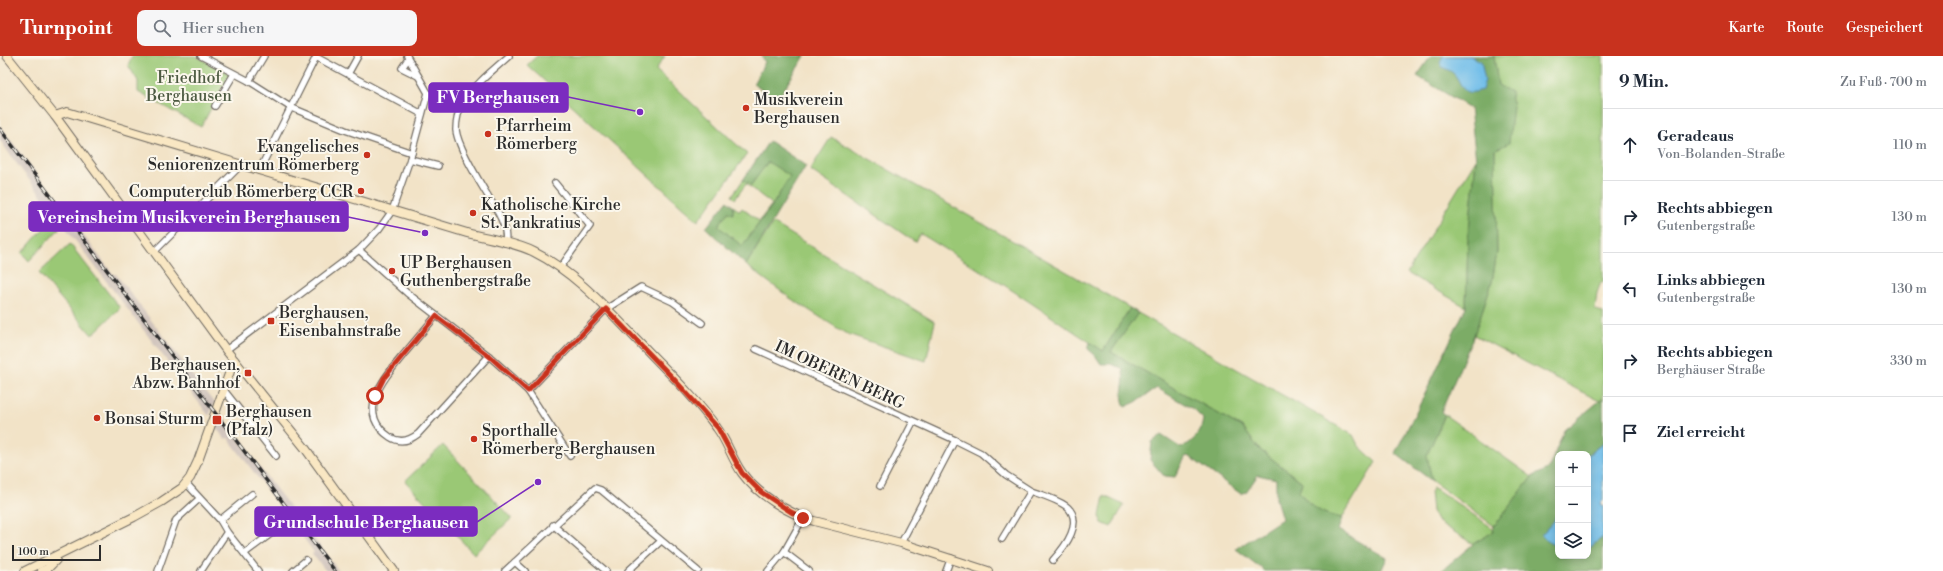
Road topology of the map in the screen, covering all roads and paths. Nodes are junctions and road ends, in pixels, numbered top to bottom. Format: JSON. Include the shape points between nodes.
{"nodes":[{"id":1,"x":8,"y":56,"type":"edge"},
{"id":2,"x":201,"y":56,"type":"edge"},
{"id":3,"x":264,"y":56,"type":"edge"},
{"id":4,"x":358,"y":56,"type":"edge"},
{"id":5,"x":509,"y":56,"type":"edge"},
{"id":6,"x":408,"y":57,"type":"edge"},
{"id":7,"x":234,"y":74,"type":"junction"},
{"id":8,"x":348,"y":74,"type":"junction"},
{"id":9,"x":418,"y":76,"type":"junction"},
{"id":10,"x":249,"y":82,"type":"junction"},
{"id":11,"x":215,"y":106,"type":"dead end"},
{"id":12,"x":290,"y":107,"type":"junction"},
{"id":13,"x":422,"y":114,"type":"junction"},
{"id":14,"x":56,"y":116,"type":"junction"},
{"id":15,"x":411,"y":156,"type":"junction"},
{"id":16,"x":240,"y":166,"type":"junction"},
{"id":17,"x":438,"y":166,"type":"dead end"},
{"id":18,"x":259,"y":171,"type":"junction"},
{"id":19,"x":555,"y":182,"type":"dead end"},
{"id":20,"x":392,"y":211,"type":"junction"},
{"id":21,"x":504,"y":243,"type":"junction"},
{"id":22,"x":360,"y":250,"type":"junction"},
{"id":23,"x":154,"y":252,"type":"junction"},
{"id":24,"x":560,"y":268,"type":"junction"},
{"id":25,"x":606,"y":309,"type":"junction"},
{"id":26,"x":436,"y":316,"type":"junction"},
{"id":27,"x":702,"y":323,"type":"dead end"},
{"id":28,"x":756,"y":349,"type":"dead end"},
{"id":29,"x":226,"y":350,"type":"junction"},
{"id":30,"x":489,"y":356,"type":"junction"},
{"id":31,"x":234,"y":360,"type":"junction"},
{"id":32,"x":223,"y":389,"type":"junction"},
{"id":33,"x":528,"y":391,"type":"junction"},
{"id":34,"x":913,"y":422,"type":"junction"},
{"id":35,"x":955,"y":440,"type":"junction"},
{"id":36,"x":276,"y":456,"type":"dead end"},
{"id":37,"x":570,"y":456,"type":"dead end"},
{"id":38,"x":186,"y":483,"type":"junction"},
{"id":39,"x":880,"y":486,"type":"dead end"},
{"id":40,"x":1031,"y":491,"type":"junction"},
{"id":41,"x":252,"y":494,"type":"dead end"},
{"id":42,"x":199,"y":499,"type":"junction"},
{"id":43,"x":803,"y":518,"type":"junction"},
{"id":44,"x":220,"y":520,"type":"junction"},
{"id":45,"x":553,"y":525,"type":"junction"},
{"id":46,"x":280,"y":527,"type":"dead end"},
{"id":47,"x":227,"y":532,"type":"junction"},
{"id":48,"x":1002,"y":539,"type":"dead end"},
{"id":49,"x":661,"y":540,"type":"junction"},
{"id":50,"x":901,"y":543,"type":"junction"},
{"id":51,"x":784,"y":552,"type":"junction"},
{"id":52,"x":245,"y":553,"type":"junction"},
{"id":53,"x":59,"y":556,"type":"junction"},
{"id":54,"x":951,"y":558,"type":"junction"},
{"id":55,"x":306,"y":560,"type":"dead end"},
{"id":56,"x":1053,"y":560,"type":"dead end"},
{"id":57,"x":515,"y":562,"type":"junction"},
{"id":58,"x":25,"y":571,"type":"edge"},
{"id":59,"x":42,"y":571,"type":"edge"},
{"id":60,"x":158,"y":571,"type":"edge"},
{"id":61,"x":201,"y":571,"type":"edge"},
{"id":62,"x":258,"y":571,"type":"edge"},
{"id":63,"x":293,"y":571,"type":"edge"},
{"id":64,"x":394,"y":571,"type":"edge"},
{"id":65,"x":505,"y":571,"type":"edge"},
{"id":66,"x":524,"y":571,"type":"edge"},
{"id":67,"x":606,"y":571,"type":"edge"},
{"id":68,"x":628,"y":571,"type":"edge"},
{"id":69,"x":698,"y":571,"type":"edge"},
{"id":70,"x":768,"y":571,"type":"edge"},
{"id":71,"x":809,"y":571,"type":"edge"},
{"id":72,"x":946,"y":571,"type":"edge"},
{"id":73,"x":988,"y":571,"type":"edge"}],
"edges":[{"from":1,"to":14,"type":"street"},
{"from":2,"to":7,"type":"street"},
{"from":3,"to":10,"type":"street"},
{"from":4,"to":8,"type":"street"},
{"from":5,"to":21,"type":"street","via":[[475,87],[462,104],[456,130],[478,181],[501,217],[506,232]]},
{"from":6,"to":9,"type":"street"},
{"from":6,"to":9,"type":"street","via":[[402,68]]},
{"from":7,"to":10,"type":"street"},
{"from":7,"to":11,"type":"street"},
{"from":8,"to":12,"type":"street","via":[[316,57]]},
{"from":8,"to":13,"type":"street"},
{"from":9,"to":13,"type":"street","via":[[428,93]]},
{"from":10,"to":12,"type":"street"},
{"from":12,"to":15,"type":"street"},
{"from":12,"to":18,"type":"street"},
{"from":13,"to":15,"type":"street"},
{"from":14,"to":16,"type":"street","via":[[67,112]]},
{"from":14,"to":23,"type":"street"},
{"from":15,"to":17,"type":"street"},
{"from":15,"to":20,"type":"street"},
{"from":16,"to":18,"type":"street"},
{"from":16,"to":23,"type":"street"},
{"from":18,"to":20,"type":"street"},
{"from":19,"to":24,"type":"street","via":[[590,226]]},
{"from":20,"to":21,"type":"street"},
{"from":20,"to":22,"type":"street"},
{"from":21,"to":24,"type":"street","via":[[534,253]]},
{"from":22,"to":26,"type":"street"},
{"from":22,"to":29,"type":"street"},
{"from":23,"to":29,"type":"street"},
{"from":24,"to":25,"type":"street","via":[[580,283]]},
{"from":25,"to":27,"type":"street","via":[[641,287],[673,302]]},
{"from":25,"to":33,"type":"street"},
{"from":25,"to":43,"type":"street","via":[[718,428],[742,473],[761,492]]},
{"from":26,"to":30,"type":"street"},
{"from":26,"to":30,"type":"street","via":[[384,378],[375,396],[375,416],[385,434],[404,441],[418,434]]},
{"from":28,"to":34,"type":"street","name":"IM OBEREN BERG"},
{"from":29,"to":31,"type":"street"},
{"from":30,"to":33,"type":"street"},
{"from":31,"to":32,"type":"street"},
{"from":31,"to":64,"type":"street","via":[[305,448]]},
{"from":32,"to":36,"type":"street"},
{"from":32,"to":38,"type":"street","via":[[198,460]]},
{"from":33,"to":37,"type":"street"},
{"from":34,"to":35,"type":"street","name":"IM OBEREN BERG"},
{"from":34,"to":39,"type":"street","name":"IM OBEREN BERG"},
{"from":35,"to":40,"type":"street","name":"IM OBEREN BERG","via":[[981,453],[1006,475]]},
{"from":35,"to":50,"type":"street"},
{"from":38,"to":42,"type":"street"},
{"from":38,"to":53,"type":"street","via":[[174,495]]},
{"from":40,"to":48,"type":"street"},
{"from":40,"to":56,"type":"street","name":"IM OBEREN BERG","via":[[1064,505],[1074,519],[1067,542]]},
{"from":41,"to":44,"type":"street"},
{"from":42,"to":44,"type":"street"},
{"from":42,"to":60,"type":"street","via":[[176,520]]},
{"from":43,"to":50,"type":"street"},
{"from":43,"to":51,"type":"street"},
{"from":44,"to":47,"type":"street"},
{"from":45,"to":49,"type":"street","via":[[595,488]]},
{"from":45,"to":57,"type":"street"},
{"from":45,"to":67,"type":"street"},
{"from":46,"to":52,"type":"street"},
{"from":47,"to":52,"type":"street"},
{"from":47,"to":61,"type":"street"},
{"from":49,"to":68,"type":"street"},
{"from":49,"to":69,"type":"street"},
{"from":50,"to":54,"type":"street"},
{"from":51,"to":70,"type":"street"},
{"from":51,"to":71,"type":"street"},
{"from":52,"to":62,"type":"street"},
{"from":53,"to":58,"type":"street"},
{"from":53,"to":59,"type":"street"},
{"from":54,"to":72,"type":"street"},
{"from":54,"to":73,"type":"street"},
{"from":55,"to":63,"type":"street"},
{"from":57,"to":65,"type":"street"},
{"from":57,"to":66,"type":"street"}]}
